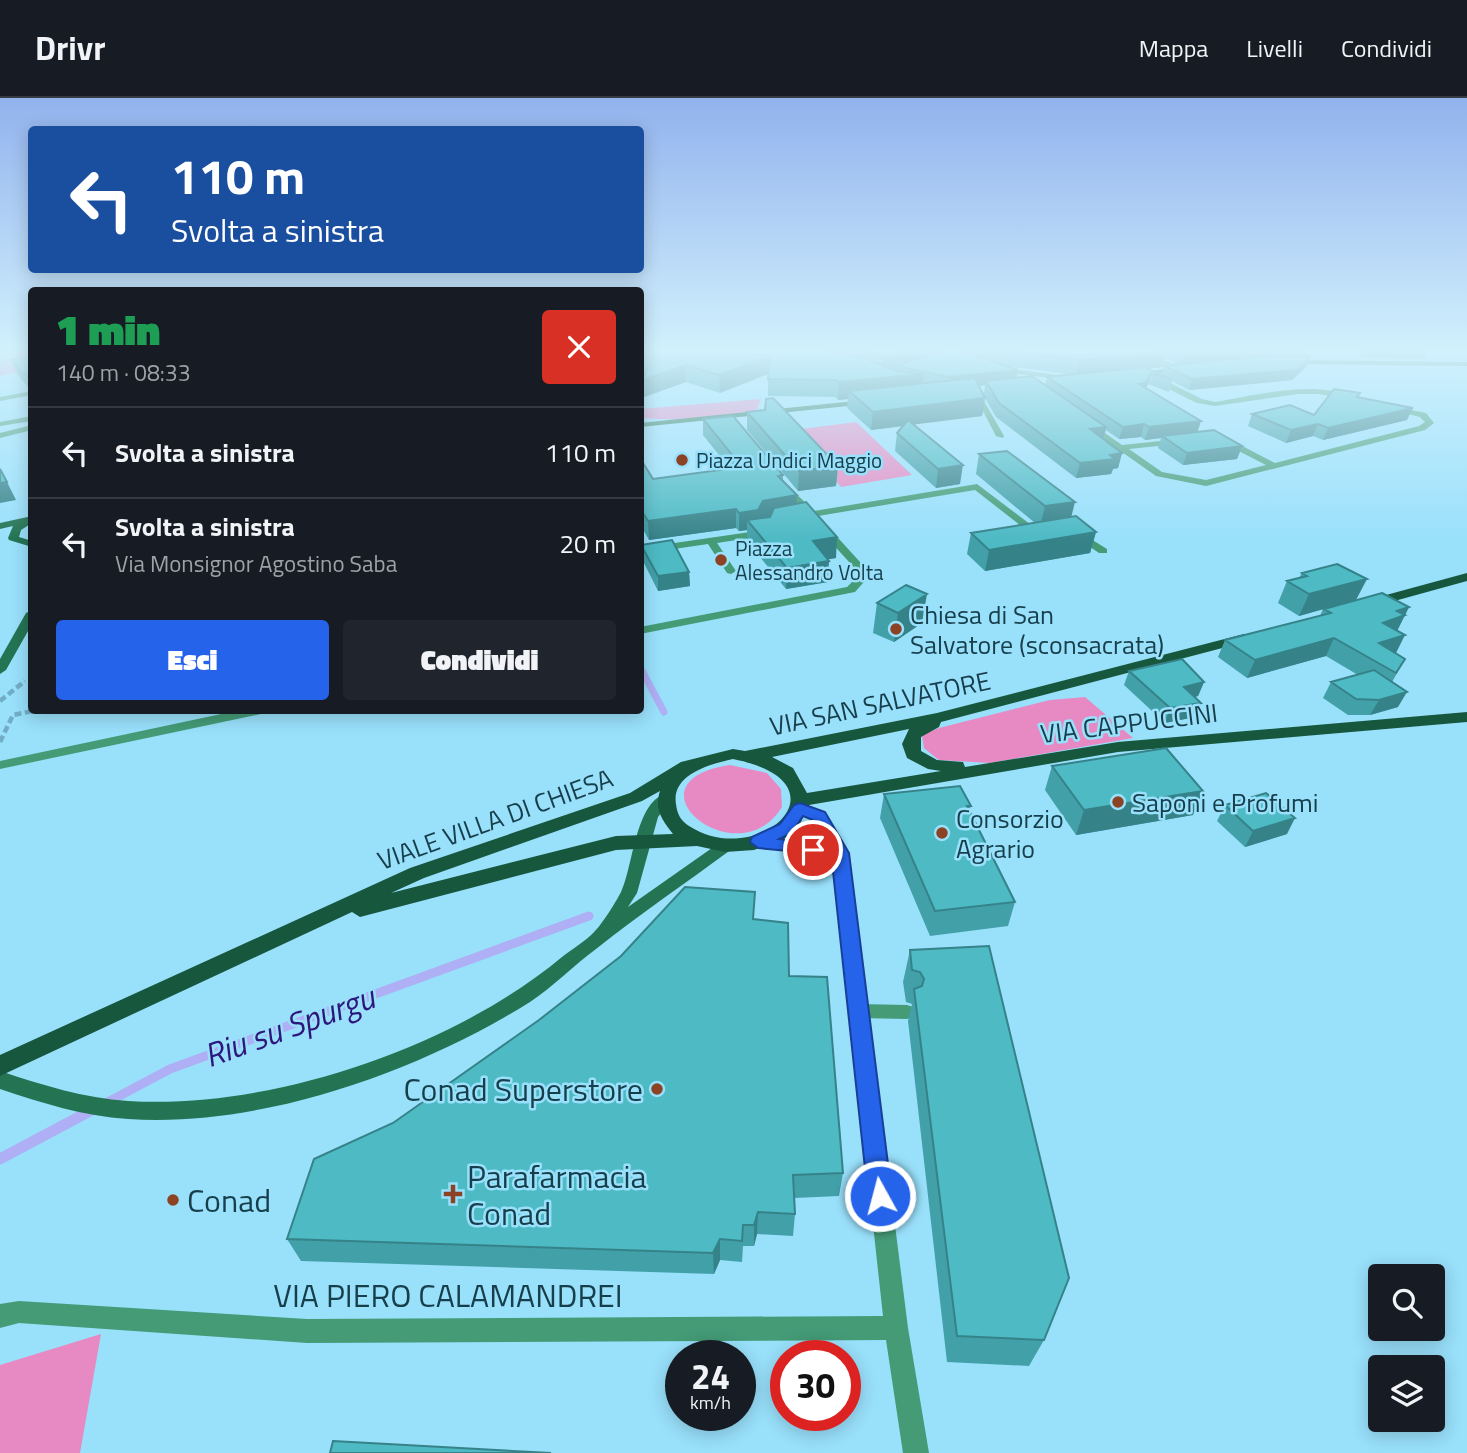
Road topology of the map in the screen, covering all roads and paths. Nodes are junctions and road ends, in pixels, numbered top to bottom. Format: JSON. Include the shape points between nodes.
{"nodes":[{"id":1,"x":781,"y":413,"type":"edge"},
{"id":2,"x":985,"y":413,"type":"edge"},
{"id":3,"x":1416,"y":413,"type":"edge"},
{"id":4,"x":1077,"y":417,"type":"edge"},
{"id":5,"x":28,"y":419,"type":"edge"},
{"id":6,"x":644,"y":423,"type":"edge"},
{"id":7,"x":0,"y":424,"type":"edge"},
{"id":8,"x":28,"y":428,"type":"edge"},
{"id":9,"x":0,"y":436,"type":"edge"},
{"id":10,"x":1000,"y":436,"type":"dead end"},
{"id":11,"x":1216,"y":436,"type":"edge"},
{"id":12,"x":1191,"y":439,"type":"edge"},
{"id":13,"x":1119,"y":448,"type":"junction"},
{"id":14,"x":1274,"y":466,"type":"junction"},
{"id":15,"x":779,"y":480,"type":"edge"},
{"id":16,"x":811,"y":514,"type":"junction"},
{"id":17,"x":789,"y":519,"type":"edge"},
{"id":18,"x":28,"y":520,"type":"edge"},
{"id":19,"x":28,"y":521,"type":"edge"},
{"id":20,"x":766,"y":524,"type":"edge"},
{"id":21,"x":0,"y":526,"type":"edge"},
{"id":22,"x":1051,"y":534,"type":"junction"},
{"id":23,"x":0,"y":538,"type":"edge"},
{"id":24,"x":1028,"y":538,"type":"edge"},
{"id":25,"x":710,"y":541,"type":"junction"},
{"id":26,"x":23,"y":542,"type":"edge"},
{"id":27,"x":644,"y":550,"type":"edge"},
{"id":28,"x":1103,"y":551,"type":"dead end"},
{"id":29,"x":731,"y":571,"type":"dead end"},
{"id":30,"x":1467,"y":577,"type":"edge"},
{"id":31,"x":1349,"y":610,"type":"edge"},
{"id":32,"x":28,"y":620,"type":"edge"},
{"id":33,"x":644,"y":630,"type":"edge"},
{"id":34,"x":1257,"y":635,"type":"edge"},
{"id":35,"x":0,"y":670,"type":"edge"},
{"id":36,"x":25,"y":681,"type":"dead end"},
{"id":37,"x":0,"y":701,"type":"edge"},
{"id":38,"x":28,"y":712,"type":"edge"},
{"id":39,"x":242,"y":714,"type":"edge"},
{"id":40,"x":948,"y":714,"type":"junction"},
{"id":41,"x":1467,"y":716,"type":"edge"},
{"id":42,"x":0,"y":742,"type":"edge"},
{"id":43,"x":750,"y":755,"type":"junction"},
{"id":44,"x":0,"y":765,"type":"edge"},
{"id":45,"x":687,"y":766,"type":"junction"},
{"id":46,"x":998,"y":767,"type":"junction"},
{"id":47,"x":665,"y":799,"type":"junction"},
{"id":48,"x":800,"y":804,"type":"junction"},
{"id":49,"x":700,"y":839,"type":"junction"},
{"id":50,"x":641,"y":842,"type":"junction"},
{"id":51,"x":758,"y":842,"type":"junction"},
{"id":52,"x":727,"y":845,"type":"junction"},
{"id":53,"x":840,"y":853,"type":"junction"},
{"id":54,"x":319,"y":919,"type":"junction"},
{"id":55,"x":598,"y":937,"type":"junction"},
{"id":56,"x":858,"y":1011,"type":"junction"},
{"id":57,"x":907,"y":1012,"type":"dead end"},
{"id":58,"x":0,"y":1066,"type":"edge"},
{"id":59,"x":0,"y":1080,"type":"edge"},
{"id":60,"x":0,"y":1316,"type":"edge"},
{"id":61,"x":896,"y":1328,"type":"junction"},
{"id":62,"x":916,"y":1453,"type":"edge"}],
"edges":[{"from":1,"to":6,"type":"street"},
{"from":2,"to":10,"type":"street"},
{"from":3,"to":14,"type":"street","via":[[1430,423]]},
{"from":4,"to":13,"type":"street"},
{"from":5,"to":7,"type":"street"},
{"from":8,"to":9,"type":"street"},
{"from":11,"to":14,"type":"street"},
{"from":12,"to":13,"type":"street"},
{"from":13,"to":14,"type":"street","via":[[1159,474],[1206,483]]},
{"from":15,"to":16,"type":"street"},
{"from":16,"to":17,"type":"street"},
{"from":16,"to":22,"type":"street","via":[[977,487]]},
{"from":16,"to":33,"type":"street","via":[[866,573],[851,590]]},
{"from":18,"to":21,"type":"street"},
{"from":19,"to":26,"type":"street","via":[[17,528]]},
{"from":20,"to":25,"type":"street","via":[[765,533]]},
{"from":22,"to":24,"type":"street"},
{"from":22,"to":28,"type":"street","via":[[1072,530]]},
{"from":23,"to":26,"type":"street"},
{"from":25,"to":27,"type":"street"},
{"from":25,"to":29,"type":"street"},
{"from":30,"to":31,"type":"main road"},
{"from":32,"to":35,"type":"street"},
{"from":34,"to":40,"type":"main road","name":"VIA SAN SALVATORE","via":[[1034,696]]},
{"from":36,"to":37,"type":"path"},
{"from":38,"to":42,"type":"path","via":[[13,715]]},
{"from":39,"to":44,"type":"street"},
{"from":40,"to":43,"type":"main road","name":"VIA SAN SALVATORE","via":[[853,738]]},
{"from":40,"to":46,"type":"main road","via":[[913,734],[913,754],[934,765]]},
{"from":41,"to":46,"type":"main road","name":"VIA CAPPUCCINI","via":[[1118,747]]},
{"from":43,"to":45,"type":"main road","via":[[717,755]]},
{"from":43,"to":48,"type":"main road","via":[[787,772],[797,785]]},
{"from":45,"to":47,"type":"main road","via":[[671,781]]},
{"from":45,"to":54,"type":"main road","name":"VIALE VILLA DI CHIESA","via":[[636,797],[417,873]]},
{"from":46,"to":48,"type":"main road","name":"VIA CAPPUCCINI"},
{"from":47,"to":49,"type":"main road","via":[[671,818]]},
{"from":47,"to":50,"type":"street","via":[[651,815]]},
{"from":48,"to":51,"type":"main road","via":[[786,829]]},
{"from":48,"to":53,"type":"street","via":[[820,816]]},
{"from":49,"to":50,"type":"main road","name":"VIALE VILLA DI CHIESA"},
{"from":49,"to":52,"type":"main road"},
{"from":50,"to":54,"type":"main road","name":"VIALE VILLA DI CHIESA","via":[[600,847]]},
{"from":50,"to":55,"type":"street","via":[[629,892]]},
{"from":51,"to":52,"type":"main road"},
{"from":51,"to":53,"type":"street"},
{"from":52,"to":55,"type":"street"},
{"from":53,"to":56,"type":"street","via":[[846,958]]},
{"from":54,"to":58,"type":"main road","name":"VIALE VILLA DI CHIESA"},
{"from":55,"to":59,"type":"street","via":[[524,996],[420,1051],[332,1085],[223,1106],[125,1111],[72,1105]]},
{"from":56,"to":57,"type":"lane"},
{"from":56,"to":61,"type":"street"},
{"from":60,"to":61,"type":"street","name":"VIA PIERO CALAMANDREI","via":[[19,1312],[307,1331]]},
{"from":61,"to":62,"type":"street"}]}
